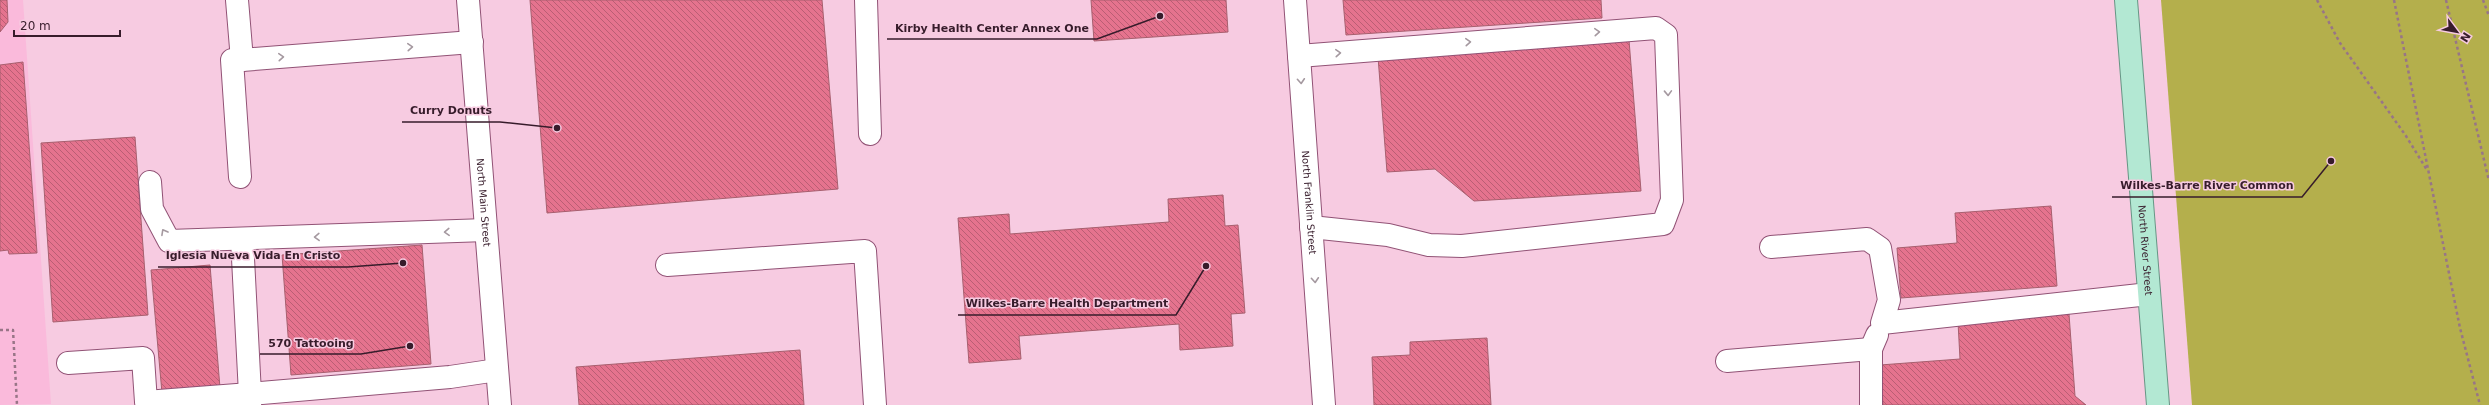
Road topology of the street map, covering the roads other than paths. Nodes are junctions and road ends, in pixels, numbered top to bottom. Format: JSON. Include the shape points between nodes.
{"nodes":[{"id":1,"x":237,"y":0,"type":"edge"},
{"id":2,"x":468,"y":0,"type":"edge"},
{"id":3,"x":866,"y":0,"type":"edge"},
{"id":4,"x":1295,"y":0,"type":"edge"},
{"id":5,"x":2126,"y":0,"type":"edge"},
{"id":6,"x":472,"y":42,"type":"junction"},
{"id":7,"x":1299,"y":56,"type":"junction"},
{"id":8,"x":242,"y":60,"type":"junction"},
{"id":9,"x":870,"y":134,"type":"dead end"},
{"id":10,"x":240,"y":177,"type":"dead end"},
{"id":11,"x":150,"y":182,"type":"dead end"},
{"id":12,"x":1311,"y":227,"type":"junction"},
{"id":13,"x":486,"y":230,"type":"junction"},
{"id":14,"x":242,"y":239,"type":"junction"},
{"id":15,"x":1771,"y":247,"type":"dead end"},
{"id":16,"x":667,"y":265,"type":"dead end"},
{"id":17,"x":2149,"y":294,"type":"junction"},
{"id":18,"x":1882,"y":322,"type":"junction"},
{"id":19,"x":1871,"y":349,"type":"junction"},
{"id":20,"x":1727,"y":361,"type":"dead end"},
{"id":21,"x":68,"y":363,"type":"dead end"},
{"id":22,"x":497,"y":370,"type":"junction"},
{"id":23,"x":250,"y":399,"type":"edge"},
{"id":24,"x":500,"y":405,"type":"edge"},
{"id":25,"x":875,"y":405,"type":"edge"},
{"id":26,"x":1324,"y":405,"type":"edge"},
{"id":27,"x":1871,"y":405,"type":"edge"},
{"id":28,"x":2158,"y":405,"type":"edge"}],
"edges":[{"from":1,"to":8,"type":"street"},
{"from":2,"to":6,"type":"street","name":"North Main Street"},
{"from":3,"to":9,"type":"street"},
{"from":4,"to":7,"type":"street","name":"North Franklin Street"},
{"from":5,"to":17,"type":"main road","name":"North River Street"},
{"from":8,"to":6,"type":"street","one_way":true},
{"from":6,"to":13,"type":"street","name":"North Main Street"},
{"from":7,"to":12,"type":"street","name":"North Franklin Street","one_way":true},
{"from":7,"to":12,"type":"street","one_way":true,"via":[[1656,28],[1666,35],[1672,200],[1663,224],[1462,246],[1429,245],[1388,235]]},
{"from":8,"to":10,"type":"street","via":[[232,60]]},
{"from":14,"to":11,"type":"street","one_way":true,"via":[[169,241],[152,209]]},
{"from":12,"to":26,"type":"street","name":"North Franklin Street","one_way":true},
{"from":13,"to":14,"type":"street","one_way":true},
{"from":13,"to":22,"type":"street","name":"North Main Street"},
{"from":14,"to":23,"type":"street"},
{"from":15,"to":18,"type":"street","via":[[1867,239],[1880,248],[1889,300]]},
{"from":16,"to":25,"type":"street","via":[[865,251]]},
{"from":17,"to":18,"type":"street"},
{"from":17,"to":28,"type":"main road","name":"North River Street"},
{"from":18,"to":19,"type":"street"},
{"from":19,"to":20,"type":"street"},
{"from":19,"to":27,"type":"street"},
{"from":21,"to":23,"type":"street","via":[[143,358],[146,402]]},
{"from":22,"to":23,"type":"street"},
{"from":22,"to":24,"type":"street","name":"North Main Street"}]}
